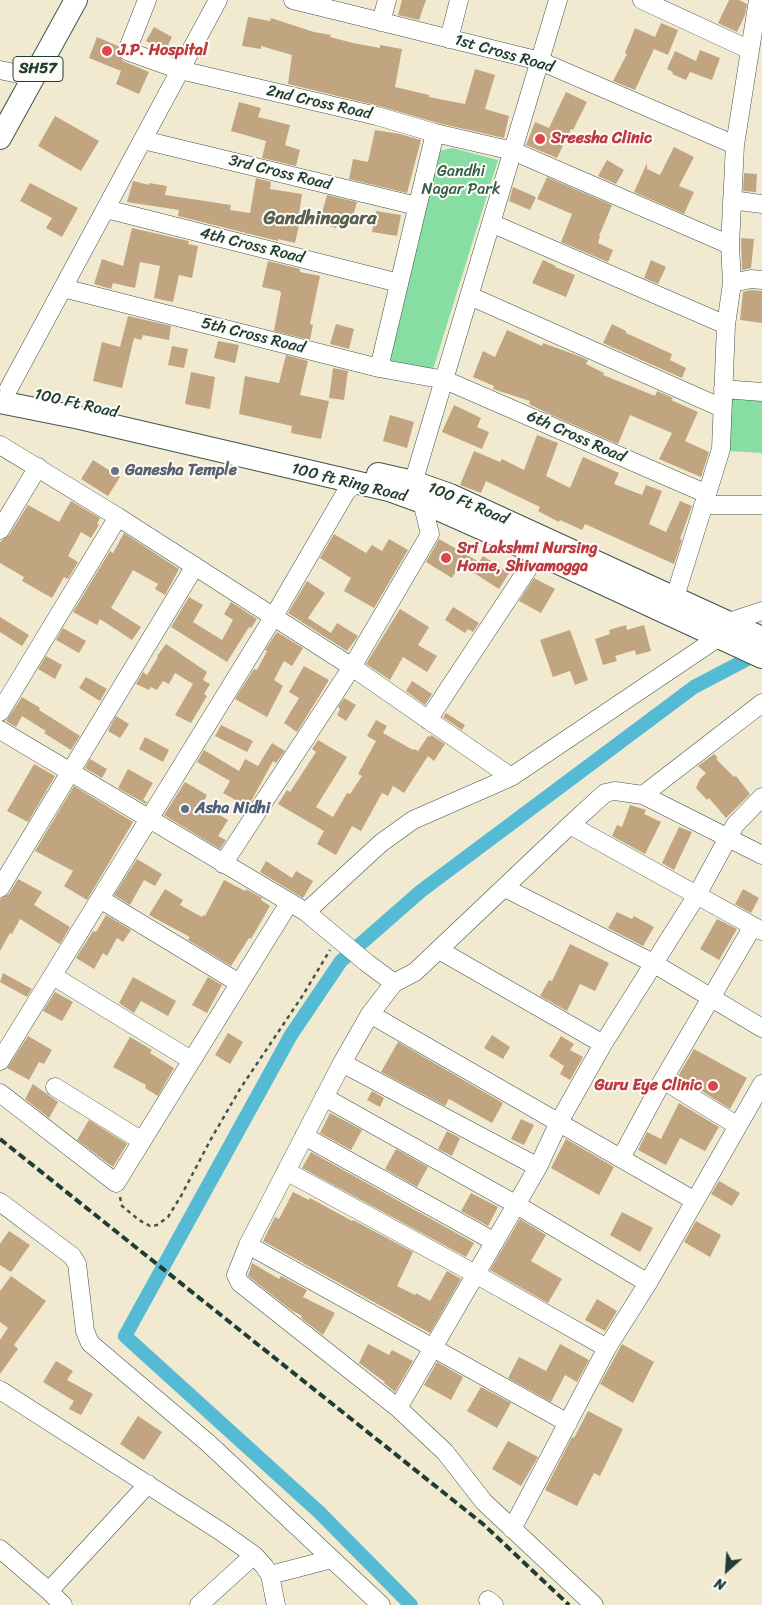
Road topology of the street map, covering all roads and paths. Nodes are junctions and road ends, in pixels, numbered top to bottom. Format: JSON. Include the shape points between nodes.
{"nodes":[{"id":1,"x":62,"y":0,"type":"edge"},
{"id":2,"x":76,"y":0,"type":"edge"},
{"id":3,"x":147,"y":0,"type":"edge"},
{"id":4,"x":218,"y":0,"type":"edge"},
{"id":5,"x":387,"y":0,"type":"edge"},
{"id":6,"x":459,"y":0,"type":"edge"},
{"id":7,"x":558,"y":0,"type":"edge"},
{"id":8,"x":758,"y":0,"type":"edge"},
{"id":9,"x":299,"y":1,"type":"edge"},
{"id":10,"x":653,"y":2,"type":"edge"},
{"id":11,"x":381,"y":22,"type":"junction"},
{"id":12,"x":449,"y":39,"type":"junction"},
{"id":13,"x":750,"y":50,"type":"junction"},
{"id":14,"x":540,"y":61,"type":"junction"},
{"id":15,"x":0,"y":70,"type":"edge"},
{"id":16,"x":180,"y":70,"type":"junction"},
{"id":17,"x":28,"y":76,"type":"junction"},
{"id":18,"x":0,"y":117,"type":"edge"},
{"id":19,"x":435,"y":133,"type":"junction"},
{"id":20,"x":0,"y":138,"type":"edge"},
{"id":21,"x":143,"y":140,"type":"junction"},
{"id":22,"x":735,"y":145,"type":"junction"},
{"id":23,"x":513,"y":151,"type":"junction"},
{"id":24,"x":732,"y":200,"type":"junction"},
{"id":25,"x":762,"y":204,"type":"edge"},
{"id":26,"x":417,"y":206,"type":"junction"},
{"id":27,"x":106,"y":209,"type":"junction"},
{"id":28,"x":492,"y":223,"type":"junction"},
{"id":29,"x":730,"y":245,"type":"junction"},
{"id":30,"x":762,"y":280,"type":"edge"},
{"id":31,"x":399,"y":283,"type":"junction"},
{"id":32,"x":732,"y":283,"type":"junction"},
{"id":33,"x":63,"y":288,"type":"junction"},
{"id":34,"x":470,"y":296,"type":"junction"},
{"id":35,"x":726,"y":325,"type":"junction"},
{"id":36,"x":379,"y":368,"type":"junction"},
{"id":37,"x":445,"y":380,"type":"junction"},
{"id":38,"x":723,"y":389,"type":"junction"},
{"id":39,"x":3,"y":392,"type":"edge"},
{"id":40,"x":762,"y":392,"type":"edge"},
{"id":41,"x":722,"y":408,"type":"junction"},
{"id":42,"x":0,"y":445,"type":"edge"},
{"id":43,"x":38,"y":467,"type":"junction"},
{"id":44,"x":356,"y":483,"type":"junction"},
{"id":45,"x":418,"y":492,"type":"junction"},
{"id":46,"x":705,"y":499,"type":"junction"},
{"id":47,"x":762,"y":506,"type":"edge"},
{"id":48,"x":118,"y":517,"type":"junction"},
{"id":49,"x":0,"y":530,"type":"edge"},
{"id":50,"x":539,"y":554,"type":"junction"},
{"id":51,"x":195,"y":566,"type":"junction"},
{"id":52,"x":675,"y":597,"type":"junction"},
{"id":53,"x":762,"y":611,"type":"edge"},
{"id":54,"x":274,"y":616,"type":"junction"},
{"id":55,"x":737,"y":634,"type":"edge"},
{"id":56,"x":762,"y":657,"type":"edge"},
{"id":57,"x":352,"y":667,"type":"junction"},
{"id":58,"x":762,"y":703,"type":"edge"},
{"id":59,"x":0,"y":712,"type":"edge"},
{"id":60,"x":428,"y":720,"type":"junction"},
{"id":61,"x":0,"y":730,"type":"edge"},
{"id":62,"x":70,"y":772,"type":"junction"},
{"id":63,"x":511,"y":777,"type":"junction"},
{"id":64,"x":643,"y":795,"type":"junction"},
{"id":65,"x":762,"y":796,"type":"edge"},
{"id":66,"x":149,"y":820,"type":"junction"},
{"id":67,"x":570,"y":825,"type":"junction"},
{"id":68,"x":728,"y":838,"type":"junction"},
{"id":69,"x":762,"y":855,"type":"edge"},
{"id":70,"x":223,"y":864,"type":"junction"},
{"id":71,"x":0,"y":888,"type":"edge"},
{"id":72,"x":505,"y":888,"type":"junction"},
{"id":73,"x":697,"y":895,"type":"junction"},
{"id":74,"x":100,"y":899,"type":"junction"},
{"id":75,"x":289,"y":903,"type":"junction"},
{"id":76,"x":306,"y":912,"type":"junction"},
{"id":77,"x":758,"y":928,"type":"edge"},
{"id":78,"x":340,"y":940,"type":"junction"},
{"id":79,"x":438,"y":950,"type":"junction"},
{"id":80,"x":654,"y":963,"type":"junction"},
{"id":81,"x":53,"y":976,"type":"junction"},
{"id":82,"x":239,"y":983,"type":"junction"},
{"id":83,"x":394,"y":983,"type":"junction"},
{"id":84,"x":712,"y":997,"type":"junction"},
{"id":85,"x":370,"y":1014,"type":"junction"},
{"id":86,"x":762,"y":1028,"type":"edge"},
{"id":87,"x":603,"y":1044,"type":"junction"},
{"id":88,"x":192,"y":1060,"type":"junction"},
{"id":89,"x":0,"y":1061,"type":"edge"},
{"id":90,"x":342,"y":1063,"type":"junction"},
{"id":91,"x":663,"y":1080,"type":"junction"},
{"id":92,"x":762,"y":1084,"type":"edge"},
{"id":93,"x":55,"y":1087,"type":"dead end"},
{"id":94,"x":0,"y":1093,"type":"edge"},
{"id":95,"x":324,"y":1097,"type":"junction"},
{"id":96,"x":559,"y":1122,"type":"junction"},
{"id":97,"x":738,"y":1126,"type":"junction"},
{"id":98,"x":304,"y":1136,"type":"junction"},
{"id":99,"x":142,"y":1141,"type":"junction"},
{"id":100,"x":621,"y":1158,"type":"junction"},
{"id":101,"x":538,"y":1167,"type":"junction"},
{"id":102,"x":286,"y":1171,"type":"junction"},
{"id":103,"x":116,"y":1183,"type":"junction"},
{"id":104,"x":695,"y":1201,"type":"junction"},
{"id":105,"x":0,"y":1202,"type":"edge"},
{"id":106,"x":517,"y":1205,"type":"junction"},
{"id":107,"x":495,"y":1242,"type":"junction"},
{"id":108,"x":248,"y":1245,"type":"junction"},
{"id":109,"x":476,"y":1275,"type":"junction"},
{"id":110,"x":648,"y":1283,"type":"junction"},
{"id":111,"x":432,"y":1347,"type":"junction"},
{"id":112,"x":607,"y":1348,"type":"junction"},
{"id":113,"x":0,"y":1390,"type":"edge"},
{"id":114,"x":398,"y":1408,"type":"junction"},
{"id":115,"x":568,"y":1423,"type":"junction"},
{"id":116,"x":148,"y":1484,"type":"junction"},
{"id":117,"x":512,"y":1529,"type":"junction"},
{"id":118,"x":0,"y":1549,"type":"edge"},
{"id":119,"x":254,"y":1555,"type":"junction"},
{"id":120,"x":332,"y":1558,"type":"junction"},
{"id":121,"x":270,"y":1574,"type":"junction"},
{"id":122,"x":49,"y":1591,"type":"junction"},
{"id":123,"x":63,"y":1605,"type":"edge"},
{"id":124,"x":199,"y":1605,"type":"edge"},
{"id":125,"x":276,"y":1605,"type":"edge"},
{"id":126,"x":381,"y":1605,"type":"edge"},
{"id":127,"x":594,"y":1605,"type":"edge"}],
"edges":[{"from":1,"to":17,"type":"main road","number":"SH57"},
{"from":2,"to":17,"type":"main road","number":"SH57"},
{"from":3,"to":16,"type":"street","name":"2nd Cross Road","via":[[127,51]]},
{"from":4,"to":16,"type":"street"},
{"from":5,"to":11,"type":"street"},
{"from":6,"to":12,"type":"street"},
{"from":7,"to":14,"type":"street"},
{"from":8,"to":13,"type":"street"},
{"from":9,"to":11,"type":"street","name":"1st Cross Road"},
{"from":10,"to":13,"type":"street"},
{"from":11,"to":12,"type":"street","name":"1st Cross Road"},
{"from":12,"to":14,"type":"street","name":"1st Cross Road"},
{"from":13,"to":22,"type":"street"},
{"from":14,"to":22,"type":"street","name":"1st Cross Road"},
{"from":14,"to":23,"type":"street"},
{"from":15,"to":17,"type":"street"},
{"from":16,"to":19,"type":"street","name":"2nd Cross Road","via":[[377,116]]},
{"from":16,"to":21,"type":"street"},
{"from":17,"to":18,"type":"main road","number":"SH57"},
{"from":17,"to":20,"type":"main road","number":"SH57"},
{"from":19,"to":23,"type":"street","name":"2nd Cross Road"},
{"from":19,"to":26,"type":"street"},
{"from":21,"to":26,"type":"street","name":"3rd Cross Road"},
{"from":21,"to":27,"type":"street"},
{"from":22,"to":24,"type":"street"},
{"from":23,"to":28,"type":"street"},
{"from":23,"to":29,"type":"street","name":"2nd Cross Road"},
{"from":24,"to":25,"type":"street"},
{"from":24,"to":29,"type":"street"},
{"from":26,"to":31,"type":"street"},
{"from":27,"to":31,"type":"street","name":"4th Cross Road"},
{"from":27,"to":33,"type":"street"},
{"from":28,"to":34,"type":"street"},
{"from":28,"to":35,"type":"street"},
{"from":29,"to":32,"type":"street"},
{"from":30,"to":32,"type":"street"},
{"from":31,"to":36,"type":"street"},
{"from":32,"to":35,"type":"street"},
{"from":33,"to":36,"type":"street","name":"5th Cross Road"},
{"from":33,"to":39,"type":"street"},
{"from":34,"to":37,"type":"street"},
{"from":34,"to":41,"type":"street"},
{"from":35,"to":38,"type":"street"},
{"from":36,"to":37,"type":"street","name":"5th Cross Road"},
{"from":37,"to":45,"type":"street"},
{"from":37,"to":46,"type":"street","name":"6th Cross Road"},
{"from":38,"to":40,"type":"street"},
{"from":38,"to":41,"type":"street"},
{"from":39,"to":44,"type":"main road","name":"100 ft Ring Road","via":[[80,418]]},
{"from":39,"to":45,"type":"main road","name":"100 Ft Road"},
{"from":41,"to":46,"type":"street","via":[[721,449]]},
{"from":42,"to":43,"type":"street"},
{"from":43,"to":48,"type":"street"},
{"from":43,"to":49,"type":"street"},
{"from":44,"to":45,"type":"main road","name":"100 ft Ring Road"},
{"from":44,"to":54,"type":"street","via":[[346,492]]},
{"from":45,"to":50,"type":"main road","name":"100 ft Ring Road"},
{"from":45,"to":52,"type":"main road","name":"100 Ft Road","via":[[450,495]]},
{"from":45,"to":57,"type":"street","via":[[430,534]]},
{"from":46,"to":47,"type":"street"},
{"from":46,"to":52,"type":"street"},
{"from":48,"to":51,"type":"street"},
{"from":48,"to":59,"type":"street"},
{"from":50,"to":55,"type":"main road","name":"100 ft Ring Road"},
{"from":50,"to":60,"type":"street"},
{"from":51,"to":54,"type":"street"},
{"from":51,"to":62,"type":"street"},
{"from":52,"to":55,"type":"main road","name":"100 Ft Road"},
{"from":53,"to":55,"type":"street"},
{"from":54,"to":57,"type":"street"},
{"from":54,"to":66,"type":"street"},
{"from":55,"to":56,"type":"main road","name":"100 ft Ring Road"},
{"from":55,"to":63,"type":"street"},
{"from":57,"to":60,"type":"street"},
{"from":57,"to":70,"type":"street"},
{"from":58,"to":64,"type":"street"},
{"from":60,"to":63,"type":"street"},
{"from":61,"to":62,"type":"street"},
{"from":62,"to":66,"type":"street"},
{"from":62,"to":71,"type":"street"},
{"from":63,"to":76,"type":"street","via":[[413,820],[380,843]]},
{"from":64,"to":67,"type":"street","via":[[605,794]]},
{"from":64,"to":68,"type":"street"},
{"from":65,"to":68,"type":"street","via":[[735,825]]},
{"from":66,"to":70,"type":"street"},
{"from":66,"to":74,"type":"street"},
{"from":67,"to":72,"type":"street"},
{"from":67,"to":73,"type":"street"},
{"from":68,"to":69,"type":"street"},
{"from":68,"to":73,"type":"street"},
{"from":70,"to":75,"type":"street"},
{"from":72,"to":79,"type":"street"},
{"from":72,"to":80,"type":"street"},
{"from":73,"to":77,"type":"street"},
{"from":73,"to":80,"type":"street"},
{"from":74,"to":81,"type":"street"},
{"from":74,"to":82,"type":"street"},
{"from":75,"to":76,"type":"street"},
{"from":75,"to":82,"type":"street"},
{"from":76,"to":78,"type":"street"},
{"from":77,"to":84,"type":"street"},
{"from":78,"to":83,"type":"street"},
{"from":78,"to":103,"type":"path","via":[[240,1089],[168,1217],[157,1226],[139,1220],[122,1206]]},
{"from":79,"to":83,"type":"street","via":[[415,972]]},
{"from":79,"to":87,"type":"street"},
{"from":80,"to":84,"type":"street"},
{"from":80,"to":87,"type":"street"},
{"from":81,"to":88,"type":"street"},
{"from":81,"to":89,"type":"street"},
{"from":82,"to":88,"type":"street"},
{"from":83,"to":85,"type":"street"},
{"from":84,"to":86,"type":"street"},
{"from":84,"to":91,"type":"street"},
{"from":85,"to":90,"type":"street"},
{"from":85,"to":96,"type":"street"},
{"from":87,"to":96,"type":"street"},
{"from":88,"to":99,"type":"street"},
{"from":90,"to":95,"type":"street"},
{"from":90,"to":101,"type":"street"},
{"from":91,"to":97,"type":"street"},
{"from":91,"to":100,"type":"street"},
{"from":92,"to":97,"type":"street"},
{"from":93,"to":99,"type":"street"},
{"from":94,"to":103,"type":"street"},
{"from":95,"to":98,"type":"street"},
{"from":95,"to":106,"type":"street"},
{"from":96,"to":100,"type":"street"},
{"from":96,"to":101,"type":"street"},
{"from":97,"to":104,"type":"street"},
{"from":98,"to":102,"type":"street"},
{"from":98,"to":107,"type":"street"},
{"from":99,"to":103,"type":"street"},
{"from":100,"to":104,"type":"street"},
{"from":101,"to":106,"type":"street"},
{"from":102,"to":108,"type":"street"},
{"from":102,"to":109,"type":"street"},
{"from":104,"to":110,"type":"street"},
{"from":105,"to":120,"type":"street","via":[[72,1256],[77,1264],[84,1331],[90,1343],[208,1443]]},
{"from":106,"to":107,"type":"street"},
{"from":106,"to":110,"type":"street"},
{"from":107,"to":109,"type":"street"},
{"from":108,"to":111,"type":"street"},
{"from":108,"to":114,"type":"street","via":[[237,1272],[240,1282]]},
{"from":109,"to":111,"type":"street"},
{"from":109,"to":112,"type":"street"},
{"from":110,"to":112,"type":"street"},
{"from":111,"to":114,"type":"street"},
{"from":111,"to":115,"type":"street"},
{"from":112,"to":115,"type":"street"},
{"from":113,"to":116,"type":"street"},
{"from":114,"to":117,"type":"street","via":[[445,1452],[484,1502]]},
{"from":115,"to":117,"type":"street"},
{"from":116,"to":119,"type":"street"},
{"from":116,"to":122,"type":"street"},
{"from":117,"to":127,"type":"street"},
{"from":118,"to":122,"type":"street"},
{"from":119,"to":121,"type":"street"},
{"from":119,"to":124,"type":"street"},
{"from":120,"to":121,"type":"street"},
{"from":120,"to":126,"type":"street"},
{"from":121,"to":125,"type":"street"},
{"from":122,"to":123,"type":"street"}]}
